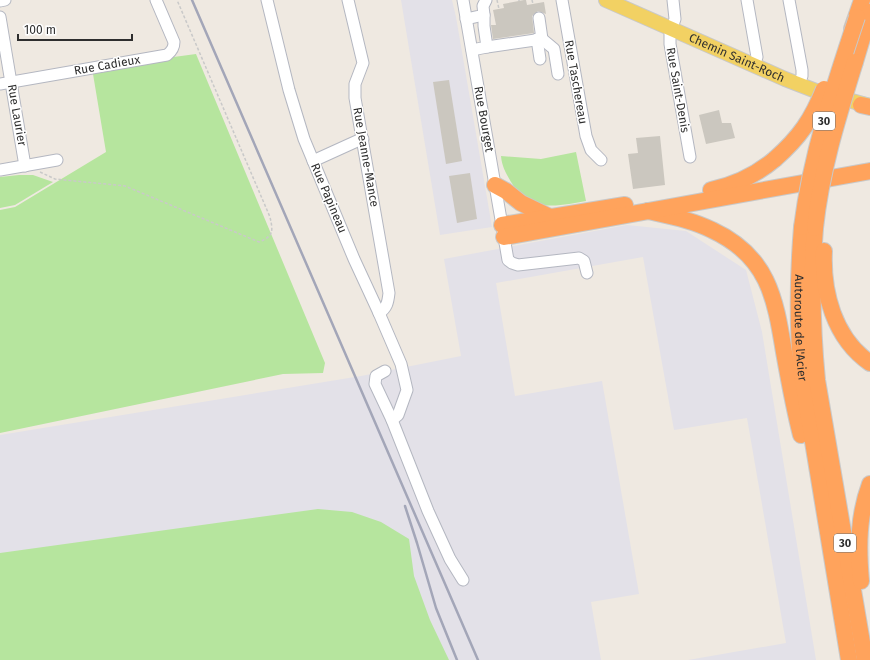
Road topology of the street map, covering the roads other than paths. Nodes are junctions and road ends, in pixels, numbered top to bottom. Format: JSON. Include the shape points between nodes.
{"nodes":[{"id":1,"x":5,"y":0,"type":"edge"},
{"id":2,"x":156,"y":0,"type":"edge"},
{"id":3,"x":267,"y":0,"type":"edge"},
{"id":4,"x":348,"y":0,"type":"edge"},
{"id":5,"x":463,"y":0,"type":"edge"},
{"id":6,"x":487,"y":0,"type":"edge"},
{"id":7,"x":554,"y":0,"type":"edge"},
{"id":8,"x":562,"y":0,"type":"edge"},
{"id":9,"x":606,"y":0,"type":"edge"},
{"id":10,"x":673,"y":0,"type":"edge"},
{"id":11,"x":747,"y":0,"type":"edge"},
{"id":12,"x":789,"y":0,"type":"edge"},
{"id":13,"x":862,"y":0,"type":"edge"},
{"id":14,"x":0,"y":1,"type":"edge"},
{"id":15,"x":484,"y":15,"type":"junction"},
{"id":16,"x":863,"y":15,"type":"edge"},
{"id":17,"x":564,"y":16,"type":"junction"},
{"id":18,"x":0,"y":17,"type":"edge"},
{"id":19,"x":466,"y":18,"type":"junction"},
{"id":20,"x":539,"y":18,"type":"dead end"},
{"id":21,"x":672,"y":28,"type":"junction"},
{"id":22,"x":485,"y":30,"type":"junction"},
{"id":23,"x":469,"y":33,"type":"junction"},
{"id":24,"x":540,"y":39,"type":"junction"},
{"id":25,"x":488,"y":47,"type":"junction"},
{"id":26,"x":472,"y":50,"type":"junction"},
{"id":27,"x":540,"y":58,"type":"dead end"},
{"id":28,"x":754,"y":66,"type":"junction"},
{"id":29,"x":558,"y":74,"type":"dead end"},
{"id":30,"x":6,"y":83,"type":"edge"},
{"id":31,"x":799,"y":84,"type":"junction"},
{"id":32,"x":867,"y":106,"type":"edge"},
{"id":33,"x":363,"y":139,"type":"junction"},
{"id":34,"x":690,"y":158,"type":"dead end"},
{"id":35,"x":57,"y":160,"type":"dead end"},
{"id":36,"x":600,"y":160,"type":"dead end"},
{"id":37,"x":313,"y":161,"type":"junction"},
{"id":38,"x":25,"y":166,"type":"junction"},
{"id":39,"x":0,"y":170,"type":"edge"},
{"id":40,"x":870,"y":171,"type":"edge"},
{"id":41,"x":495,"y":185,"type":"junction"},
{"id":42,"x":648,"y":211,"type":"junction"},
{"id":43,"x":550,"y":217,"type":"junction"},
{"id":44,"x":814,"y":228,"type":"junction"},
{"id":45,"x":503,"y":231,"type":"junction"},
{"id":46,"x":587,"y":273,"type":"dead end"},
{"id":47,"x":379,"y":313,"type":"junction"},
{"id":48,"x":870,"y":363,"type":"edge"},
{"id":49,"x":384,"y":371,"type":"dead end"},
{"id":50,"x":392,"y":420,"type":"junction"},
{"id":51,"x":870,"y":484,"type":"edge"},
{"id":52,"x":829,"y":543,"type":"junction"},
{"id":53,"x":463,"y":580,"type":"dead end"},
{"id":54,"x":849,"y":660,"type":"edge"},
{"id":55,"x":866,"y":660,"type":"edge"}],
"edges":[{"from":1,"to":14,"type":"street"},
{"from":2,"to":30,"type":"street","name":"Rue Cadieux","via":[[174,42],[174,47],[167,55]]},
{"from":3,"to":37,"type":"street","name":"Rue Papineau","via":[[289,90]]},
{"from":4,"to":33,"type":"street","name":"Rue Jeanne-Mance","via":[[363,63],[354,90]]},
{"from":5,"to":19,"type":"street","name":"Rue Bourget"},
{"from":6,"to":15,"type":"street","via":[[483,6]]},
{"from":7,"to":17,"type":"street","via":[[557,17]]},
{"from":8,"to":17,"type":"street","name":"Rue Taschereau"},
{"from":9,"to":21,"type":"main road","name":"Chemin Saint-Roch"},
{"from":10,"to":21,"type":"street","name":"Rue Saint-Denis","via":[[675,17]]},
{"from":11,"to":28,"type":"street","via":[[757,57]]},
{"from":12,"to":31,"type":"street","via":[[802,70]]},
{"from":13,"to":16,"type":"highway","name":"Autoroute de l'Acier","number":"30"},
{"from":15,"to":19,"type":"street"},
{"from":15,"to":22,"type":"street"},
{"from":16,"to":43,"type":"highway","bridge":true,"via":[[808,122],[793,143],[756,173],[725,186],[704,191]]},
{"from":16,"to":44,"type":"highway","name":"Autoroute de l'Acier","number":"30","bridge":true,"via":[[854,62],[826,162]]},
{"from":16,"to":44,"type":"highway","name":"Autoroute de l'Acier","number":"30","bridge":true,"via":[[817,147],[808,187]]},
{"from":17,"to":36,"type":"street","name":"Rue Taschereau","via":[[586,136],[591,150]]},
{"from":18,"to":30,"type":"street","name":"Rue Laurier"},
{"from":19,"to":23,"type":"street","name":"Rue Bourget"},
{"from":20,"to":24,"type":"street"},
{"from":21,"to":28,"type":"main road","name":"Chemin Saint-Roch"},
{"from":21,"to":34,"type":"street","name":"Rue Saint-Denis","via":[[670,44]]},
{"from":22,"to":23,"type":"street"},
{"from":22,"to":25,"type":"street"},
{"from":23,"to":26,"type":"street","name":"Rue Bourget"},
{"from":24,"to":25,"type":"street"},
{"from":24,"to":27,"type":"street"},
{"from":24,"to":29,"type":"street","via":[[554,49]]},
{"from":25,"to":26,"type":"street"},
{"from":26,"to":41,"type":"street","name":"Rue Bourget"},
{"from":28,"to":31,"type":"main road","name":"Chemin Saint-Roch"},
{"from":30,"to":38,"type":"street","name":"Rue Laurier"},
{"from":31,"to":32,"type":"main road","name":"Chemin Saint-Roch"},
{"from":33,"to":37,"type":"street"},
{"from":33,"to":47,"type":"street","name":"Rue Jeanne-Mance","via":[[389,293],[387,305]]},
{"from":35,"to":38,"type":"street"},
{"from":37,"to":47,"type":"street","name":"Rue Papineau"},
{"from":38,"to":39,"type":"street"},
{"from":40,"to":42,"type":"highway"},
{"from":41,"to":43,"type":"highway","via":[[521,203]]},
{"from":41,"to":45,"type":"street","name":"Rue Bourget"},
{"from":42,"to":45,"type":"highway"},
{"from":42,"to":52,"type":"highway","via":[[687,220],[720,234],[747,254],[766,280],[778,314],[795,410]]},
{"from":43,"to":45,"type":"highway"},
{"from":44,"to":48,"type":"highway","via":[[831,306],[838,324],[849,343]]},
{"from":44,"to":52,"type":"highway","name":"Autoroute de l'Acier","number":"30","via":[[798,292],[800,362]]},
{"from":44,"to":55,"type":"highway","name":"Autoroute de l'Acier","number":"30","via":[[812,306],[817,380]]},
{"from":45,"to":46,"type":"street","name":"Rue Bourget","via":[[508,258],[514,264],[579,258],[584,261]]},
{"from":47,"to":50,"type":"street","name":"Rue Papineau","via":[[399,359],[407,390],[398,415]]},
{"from":49,"to":50,"type":"street","via":[[376,376],[375,384]]},
{"from":50,"to":53,"type":"street","via":[[428,511],[450,559]]},
{"from":51,"to":55,"type":"highway","via":[[862,512],[858,541]]},
{"from":52,"to":54,"type":"highway","name":"Autoroute de l'Acier","number":"30"}]}
